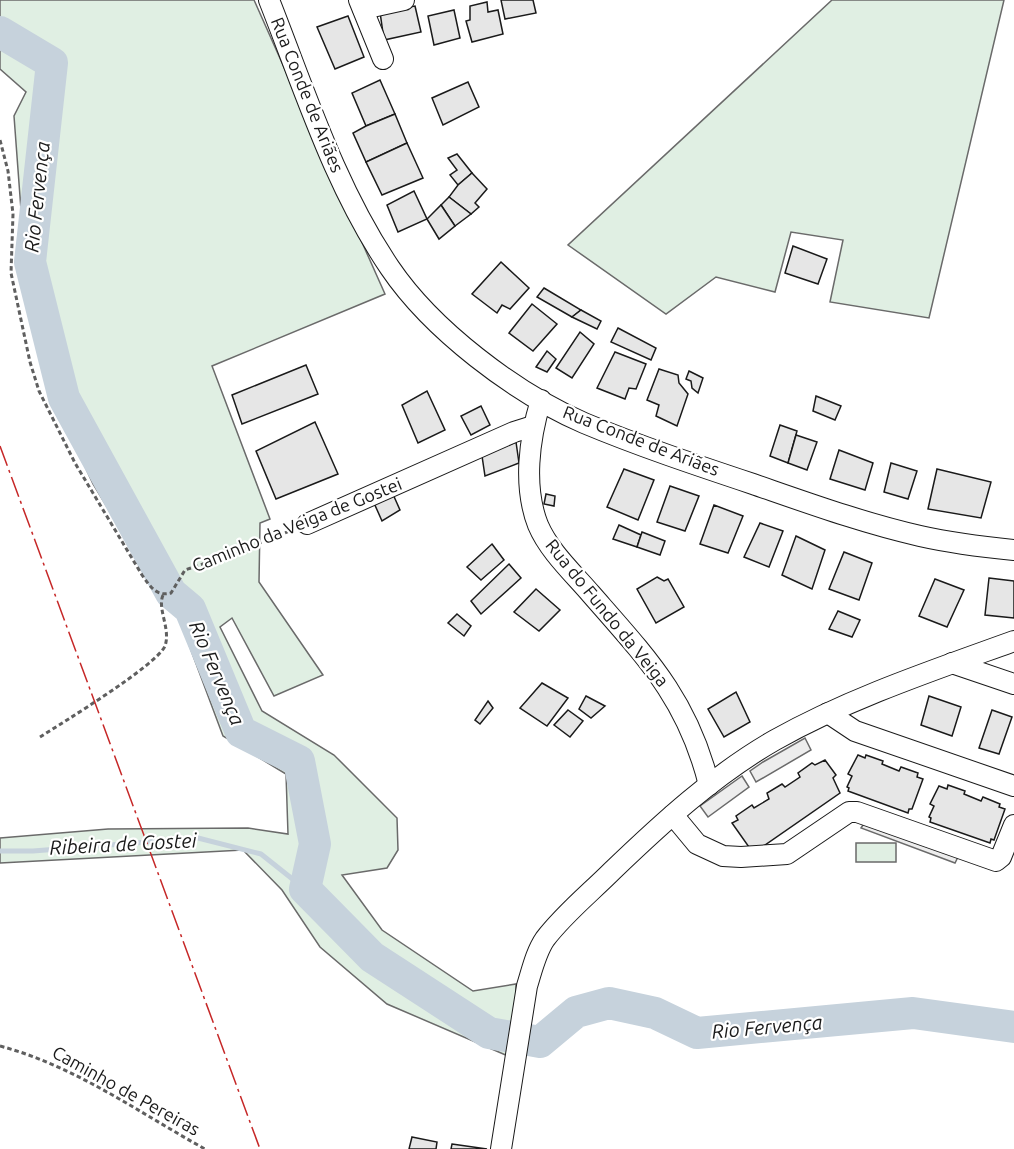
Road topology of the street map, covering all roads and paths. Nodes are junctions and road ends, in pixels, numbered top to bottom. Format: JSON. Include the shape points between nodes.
{"nodes":[{"id":1,"x":269,"y":0,"type":"edge"},
{"id":2,"x":404,"y":0,"type":"edge"},
{"id":3,"x":361,"y":4,"type":"edge"},
{"id":4,"x":383,"y":58,"type":"dead end"},
{"id":5,"x":0,"y":140,"type":"edge"},
{"id":6,"x":541,"y":400,"type":"junction"},
{"id":7,"x":533,"y":426,"type":"junction"},
{"id":8,"x":307,"y":524,"type":"joint"},
{"id":9,"x":1014,"y":550,"type":"edge"},
{"id":10,"x":163,"y":595,"type":"junction"},
{"id":11,"x":1014,"y":640,"type":"edge"},
{"id":12,"x":952,"y":663,"type":"junction"},
{"id":13,"x":1014,"y":684,"type":"edge"},
{"id":14,"x":828,"y":713,"type":"junction"},
{"id":15,"x":40,"y":737,"type":"dead end"},
{"id":16,"x":709,"y":785,"type":"junction"},
{"id":17,"x":1014,"y":786,"type":"edge"},
{"id":18,"x":673,"y":815,"type":"junction"},
{"id":19,"x":1014,"y":825,"type":"edge"},
{"id":20,"x":0,"y":1046,"type":"edge"},
{"id":21,"x":205,"y":1149,"type":"edge"},
{"id":22,"x":501,"y":1149,"type":"edge"}],
"edges":[{"from":1,"to":6,"type":"street","name":"Rua Conde de Ariães","via":[[338,173],[391,270],[456,341]]},
{"from":2,"to":3,"type":"street"},
{"from":3,"to":4,"type":"street"},
{"from":5,"to":10,"type":"path","via":[[13,214],[11,273],[39,391],[75,464],[131,560],[155,591]]},
{"from":6,"to":7,"type":"street","name":"Rua do Fundo da Veiga"},
{"from":6,"to":9,"type":"street","name":"Rua Conde de Ariães","via":[[582,422],[634,442],[838,513],[920,536]]},
{"from":7,"to":8,"type":"street","name":"Caminho da Veiga de Gostei"},
{"from":7,"to":16,"type":"street","name":"Rua do Fundo da Veiga","via":[[529,486],[539,528],[661,676],[688,723]]},
{"from":8,"to":10,"type":"path","name":"Caminho da Veiga de Gostei","via":[[185,570],[171,593]]},
{"from":10,"to":15,"type":"path","via":[[166,634],[159,654]]},
{"from":11,"to":12,"type":"street"},
{"from":12,"to":13,"type":"street"},
{"from":12,"to":14,"type":"street"},
{"from":14,"to":16,"type":"street","via":[[774,741]]},
{"from":14,"to":17,"type":"street","via":[[855,731]]},
{"from":16,"to":18,"type":"street"},
{"from":18,"to":19,"type":"street","via":[[697,844],[723,856],[741,857],[787,854],[849,812],[857,812],[996,861]]},
{"from":18,"to":22,"type":"street","via":[[544,940],[522,1010]]},
{"from":20,"to":21,"type":"path","name":"Caminho de Pereiras","via":[[24,1052],[89,1081]]}]}
